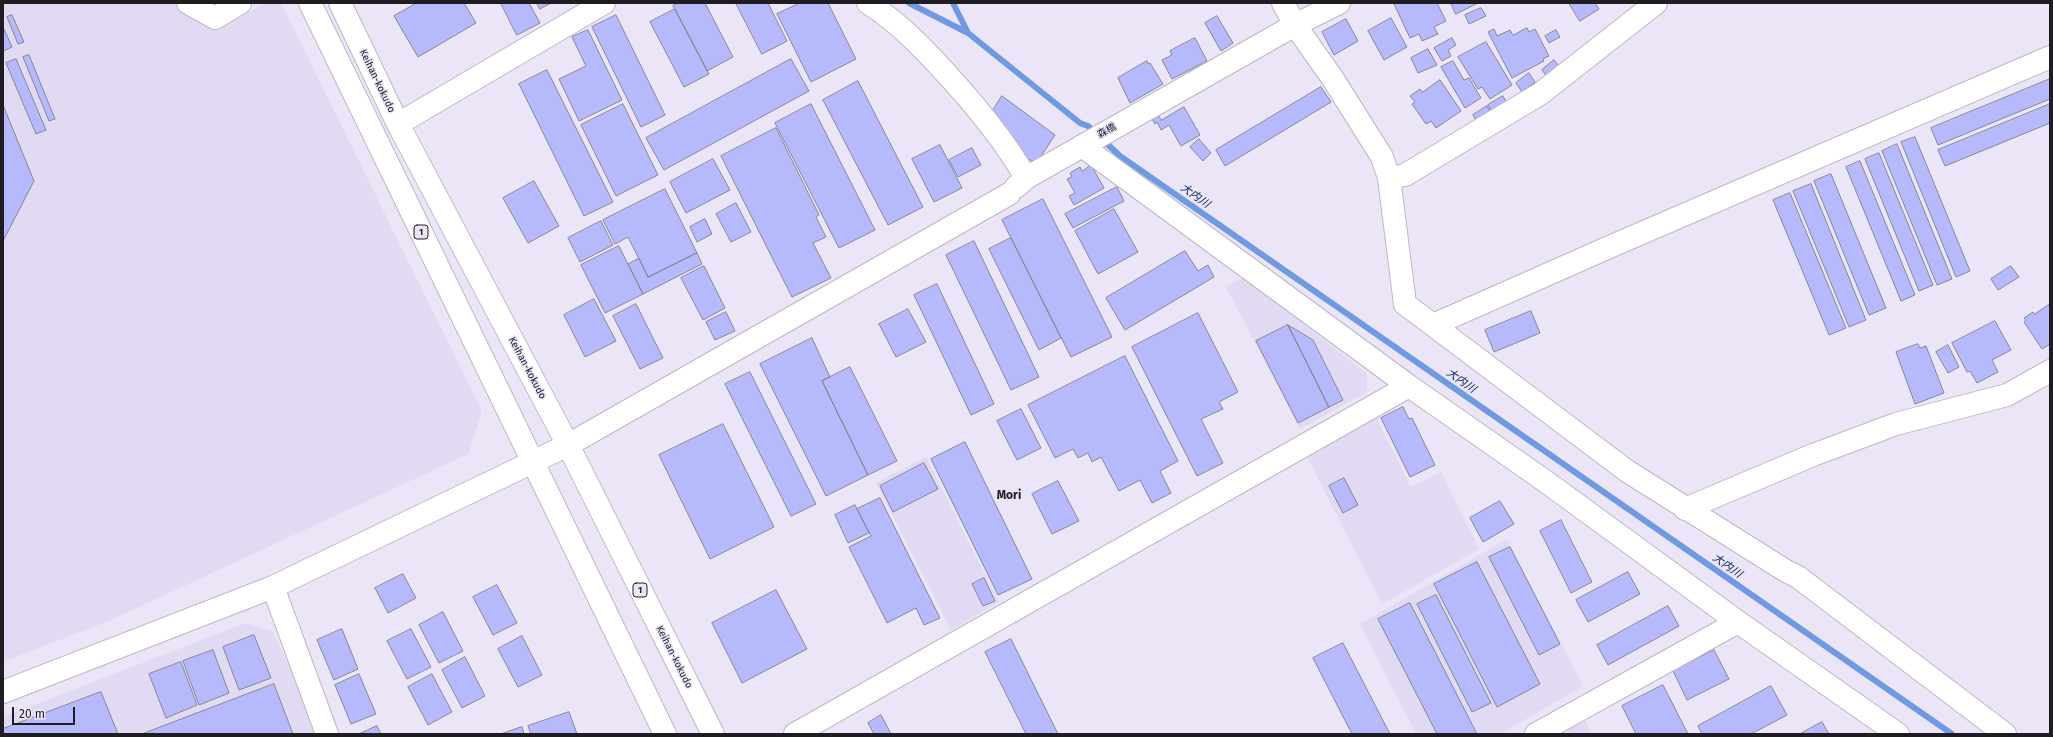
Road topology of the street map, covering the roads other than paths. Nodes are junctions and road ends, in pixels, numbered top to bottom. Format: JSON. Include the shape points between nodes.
{"nodes":[{"id":1,"x":188,"y":3,"type":"edge"},
{"id":2,"x":240,"y":3,"type":"edge"},
{"id":3,"x":310,"y":3,"type":"edge"},
{"id":4,"x":340,"y":3,"type":"edge"},
{"id":5,"x":604,"y":3,"type":"edge"},
{"id":6,"x":868,"y":3,"type":"edge"},
{"id":7,"x":1283,"y":3,"type":"edge"},
{"id":8,"x":1339,"y":3,"type":"edge"},
{"id":9,"x":1656,"y":3,"type":"edge"},
{"id":10,"x":1295,"y":25,"type":"junction"},
{"id":11,"x":2050,"y":57,"type":"edge"},
{"id":12,"x":398,"y":124,"type":"junction"},
{"id":13,"x":1085,"y":144,"type":"junction"},
{"id":14,"x":1026,"y":178,"type":"junction"},
{"id":15,"x":1389,"y":178,"type":"junction"},
{"id":16,"x":1433,"y":325,"type":"junction"},
{"id":17,"x":2050,"y":371,"type":"edge"},
{"id":18,"x":1409,"y":386,"type":"junction"},
{"id":19,"x":568,"y":445,"type":"junction"},
{"id":20,"x":533,"y":462,"type":"junction"},
{"id":21,"x":1685,"y":509,"type":"junction"},
{"id":22,"x":273,"y":587,"type":"junction"},
{"id":23,"x":1738,"y":622,"type":"junction"},
{"id":24,"x":3,"y":692,"type":"edge"},
{"id":25,"x":327,"y":734,"type":"edge"},
{"id":26,"x":665,"y":734,"type":"edge"},
{"id":27,"x":713,"y":734,"type":"edge"},
{"id":28,"x":795,"y":734,"type":"edge"},
{"id":29,"x":1536,"y":734,"type":"edge"},
{"id":30,"x":1898,"y":734,"type":"edge"},
{"id":31,"x":2005,"y":734,"type":"edge"}],
"edges":[{"from":1,"to":2,"type":"main road","via":[[215,18]]},
{"from":3,"to":20,"type":"main road","number":"1"},
{"from":4,"to":12,"type":"main road","name":"Keihan-kokudo","number":"1"},
{"from":5,"to":12,"type":"main road"},
{"from":6,"to":14,"type":"main road","via":[[892,18],[926,50],[980,111]]},
{"from":7,"to":10,"type":"main road"},
{"from":8,"to":10,"type":"main road","name":"森橋"},
{"from":9,"to":15,"type":"main road","via":[[1540,94],[1405,175]]},
{"from":10,"to":13,"type":"main road","name":"森橋"},
{"from":10,"to":15,"type":"main road","via":[[1333,79],[1382,158]]},
{"from":11,"to":16,"type":"main road"},
{"from":12,"to":19,"type":"main road","name":"Keihan-kokudo","number":"1"},
{"from":13,"to":14,"type":"main road","name":"森橋"},
{"from":13,"to":18,"type":"main road"},
{"from":14,"to":19,"type":"main road","name":"森橋","via":[[1009,194]]},
{"from":15,"to":16,"type":"main road","via":[[1405,304]]},
{"from":16,"to":21,"type":"main road","via":[[1627,471]]},
{"from":17,"to":21,"type":"main road","via":[[2007,395],[1896,424],[1813,455]]},
{"from":18,"to":23,"type":"main road","via":[[1545,481]]},
{"from":18,"to":28,"type":"main road"},
{"from":19,"to":20,"type":"main road","name":"森橋"},
{"from":19,"to":27,"type":"main road","name":"Keihan-kokudo","number":"1"},
{"from":20,"to":22,"type":"main road","name":"森橋"},
{"from":20,"to":26,"type":"main road","number":"1"},
{"from":21,"to":31,"type":"main road","via":[[1798,577]]},
{"from":22,"to":24,"type":"main road","name":"森橋"},
{"from":22,"to":25,"type":"main road"},
{"from":23,"to":29,"type":"main road"},
{"from":23,"to":30,"type":"main road"}]}
